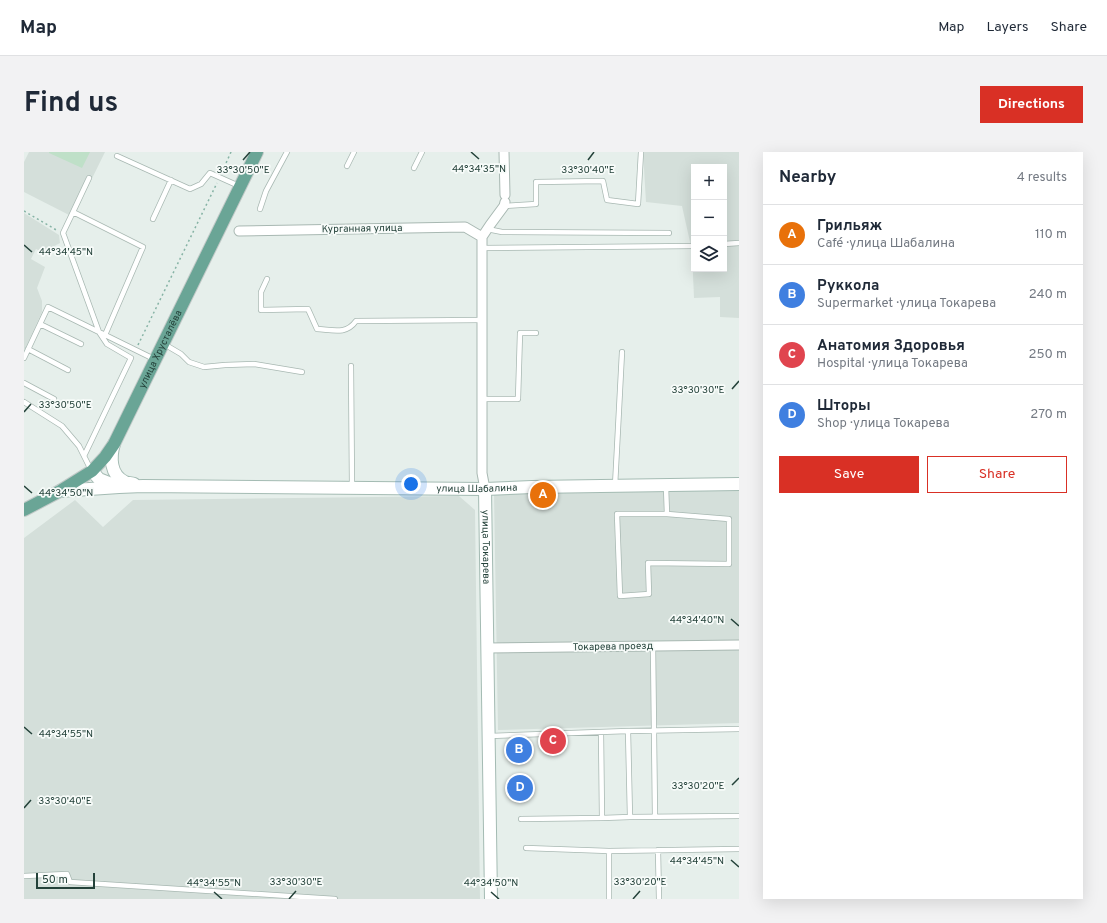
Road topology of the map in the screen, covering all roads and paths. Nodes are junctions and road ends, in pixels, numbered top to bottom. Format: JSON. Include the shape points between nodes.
{"nodes":[{"id":1,"x":231,"y":152,"type":"edge"},
{"id":2,"x":257,"y":152,"type":"edge"},
{"id":3,"x":287,"y":152,"type":"edge"},
{"id":4,"x":354,"y":152,"type":"edge"},
{"id":5,"x":422,"y":152,"type":"edge"},
{"id":6,"x":504,"y":152,"type":"edge"},
{"id":7,"x":641,"y":152,"type":"edge"},
{"id":8,"x":117,"y":156,"type":"dead end"},
{"id":9,"x":347,"y":166,"type":"dead end"},
{"id":10,"x":414,"y":168,"type":"dead end"},
{"id":11,"x":219,"y":177,"type":"junction"},
{"id":12,"x":89,"y":178,"type":"dead end"},
{"id":13,"x":171,"y":180,"type":"junction"},
{"id":14,"x":240,"y":186,"type":"junction"},
{"id":15,"x":505,"y":201,"type":"junction"},
{"id":16,"x":260,"y":209,"type":"dead end"},
{"id":17,"x":24,"y":211,"type":"edge"},
{"id":18,"x":73,"y":212,"type":"junction"},
{"id":19,"x":152,"y":218,"type":"dead end"},
{"id":20,"x":239,"y":231,"type":"dead end"},
{"id":21,"x":485,"y":233,"type":"junction"},
{"id":22,"x":669,"y":233,"type":"dead end"},
{"id":23,"x":63,"y":234,"type":"junction"},
{"id":24,"x":739,"y":243,"type":"edge"},
{"id":25,"x":727,"y":244,"type":"edge"},
{"id":26,"x":691,"y":246,"type":"edge"},
{"id":27,"x":482,"y":248,"type":"junction"},
{"id":28,"x":267,"y":279,"type":"dead end"},
{"id":29,"x":482,"y":320,"type":"junction"},
{"id":30,"x":40,"y":324,"type":"junction"},
{"id":31,"x":99,"y":332,"type":"junction"},
{"id":32,"x":536,"y":333,"type":"dead end"},
{"id":33,"x":105,"y":335,"type":"junction"},
{"id":34,"x":81,"y":344,"type":"dead end"},
{"id":35,"x":164,"y":344,"type":"junction"},
{"id":36,"x":28,"y":349,"type":"junction"},
{"id":37,"x":135,"y":350,"type":"junction"},
{"id":38,"x":622,"y":352,"type":"dead end"},
{"id":39,"x":24,"y":358,"type":"edge"},
{"id":40,"x":131,"y":358,"type":"junction"},
{"id":41,"x":156,"y":360,"type":"junction"},
{"id":42,"x":351,"y":366,"type":"dead end"},
{"id":43,"x":68,"y":370,"type":"dead end"},
{"id":44,"x":302,"y":372,"type":"dead end"},
{"id":45,"x":24,"y":383,"type":"edge"},
{"id":46,"x":54,"y":398,"type":"dead end"},
{"id":47,"x":483,"y":399,"type":"junction"},
{"id":48,"x":24,"y":402,"type":"edge"},
{"id":49,"x":114,"y":444,"type":"junction"},
{"id":50,"x":84,"y":456,"type":"junction"},
{"id":51,"x":92,"y":471,"type":"junction"},
{"id":52,"x":739,"y":484,"type":"edge"},
{"id":53,"x":666,"y":485,"type":"junction"},
{"id":54,"x":143,"y":486,"type":"junction"},
{"id":55,"x":615,"y":486,"type":"junction"},
{"id":56,"x":119,"y":487,"type":"junction"},
{"id":57,"x":352,"y":488,"type":"junction"},
{"id":58,"x":485,"y":489,"type":"junction"},
{"id":59,"x":60,"y":491,"type":"junction"},
{"id":60,"x":24,"y":510,"type":"edge"},
{"id":61,"x":667,"y":514,"type":"junction"},
{"id":62,"x":739,"y":645,"type":"edge"},
{"id":63,"x":653,"y":646,"type":"junction"},
{"id":64,"x":487,"y":648,"type":"junction"},
{"id":65,"x":739,"y":729,"type":"edge"},
{"id":66,"x":653,"y":730,"type":"junction"},
{"id":67,"x":628,"y":731,"type":"junction"},
{"id":68,"x":601,"y":732,"type":"junction"},
{"id":69,"x":489,"y":736,"type":"junction"},
{"id":70,"x":739,"y":816,"type":"edge"},
{"id":71,"x":630,"y":817,"type":"junction"},
{"id":72,"x":655,"y":817,"type":"junction"},
{"id":73,"x":602,"y":818,"type":"junction"},
{"id":74,"x":521,"y":819,"type":"dead end"},
{"id":75,"x":526,"y":848,"type":"dead end"},
{"id":76,"x":739,"y":849,"type":"edge"},
{"id":77,"x":658,"y":850,"type":"junction"},
{"id":78,"x":609,"y":851,"type":"junction"},
{"id":79,"x":24,"y":876,"type":"edge"},
{"id":80,"x":335,"y":899,"type":"edge"},
{"id":81,"x":491,"y":899,"type":"edge"},
{"id":82,"x":609,"y":899,"type":"edge"},
{"id":83,"x":659,"y":899,"type":"edge"}],
"edges":[{"from":1,"to":11,"type":"path"},
{"from":2,"to":14,"type":"main road","name":"улица Хрусталёва"},
{"from":3,"to":16,"type":"lane"},
{"from":4,"to":9,"type":"lane"},
{"from":5,"to":10,"type":"lane"},
{"from":6,"to":15,"type":"street"},
{"from":7,"to":15,"type":"lane","via":[[638,204],[608,200],[603,181],[536,182],[536,204]]},
{"from":8,"to":13,"type":"lane"},
{"from":11,"to":13,"type":"lane","via":[[210,173],[201,184],[190,189]]},
{"from":11,"to":14,"type":"lane"},
{"from":11,"to":37,"type":"path"},
{"from":12,"to":18,"type":"lane"},
{"from":13,"to":19,"type":"lane"},
{"from":14,"to":35,"type":"main road","name":"улица Хрусталёва"},
{"from":15,"to":21,"type":"street"},
{"from":17,"to":23,"type":"path"},
{"from":18,"to":23,"type":"lane"},
{"from":18,"to":33,"type":"lane","via":[[143,247]]},
{"from":20,"to":21,"type":"street","name":"Курганная улица","via":[[465,226]]},
{"from":21,"to":22,"type":"lane","name":"Курганная улица"},
{"from":21,"to":27,"type":"street","name":"улица Токарева"},
{"from":23,"to":31,"type":"lane"},
{"from":24,"to":25,"type":"lane"},
{"from":26,"to":27,"type":"lane"},
{"from":27,"to":29,"type":"street","name":"улица Токарева"},
{"from":28,"to":29,"type":"lane","via":[[261,292],[261,310],[308,310],[317,329],[339,331],[351,328],[356,321]]},
{"from":29,"to":47,"type":"street","name":"улица Токарева"},
{"from":30,"to":31,"type":"lane","via":[[48,308]]},
{"from":30,"to":34,"type":"lane"},
{"from":30,"to":36,"type":"lane"},
{"from":31,"to":33,"type":"lane"},
{"from":31,"to":40,"type":"lane","via":[[107,344]]},
{"from":32,"to":47,"type":"lane","via":[[520,333],[518,399]]},
{"from":33,"to":37,"type":"lane"},
{"from":35,"to":41,"type":"main road","name":"улица Хрусталёва"},
{"from":35,"to":44,"type":"lane","via":[[189,362],[204,367],[254,364]]},
{"from":36,"to":39,"type":"lane"},
{"from":36,"to":43,"type":"lane"},
{"from":37,"to":40,"type":"lane"},
{"from":37,"to":41,"type":"lane"},
{"from":38,"to":55,"type":"lane"},
{"from":40,"to":50,"type":"lane"},
{"from":41,"to":49,"type":"main road","name":"улица Хрусталёва"},
{"from":42,"to":57,"type":"lane"},
{"from":45,"to":46,"type":"lane"},
{"from":47,"to":58,"type":"street","name":"улица Токарева","via":[[482,473]]},
{"from":48,"to":50,"type":"lane","via":[[62,426],[80,446]]},
{"from":49,"to":51,"type":"main road","name":"улица Хрусталёва"},
{"from":49,"to":54,"type":"main road","name":"улица Шабалина","via":[[111,460],[115,473],[124,482]]},
{"from":50,"to":51,"type":"lane"},
{"from":51,"to":56,"type":"main road","name":"улица Шабалина","via":[[99,479]]},
{"from":51,"to":59,"type":"main road","name":"улица Хрусталёва"},
{"from":52,"to":53,"type":"main road","name":"улица Шабалина"},
{"from":53,"to":55,"type":"main road","name":"улица Шабалина"},
{"from":53,"to":61,"type":"lane"},
{"from":54,"to":56,"type":"main road","name":"улица Шабалина"},
{"from":54,"to":57,"type":"main road","name":"улица Шабалина"},
{"from":55,"to":58,"type":"main road","name":"улица Шабалина"},
{"from":56,"to":59,"type":"main road","name":"улица Шабалина"},
{"from":57,"to":58,"type":"main road","name":"улица Шабалина"},
{"from":58,"to":64,"type":"main road","name":"улица Токарева"},
{"from":59,"to":60,"type":"main road","name":"улица Хрусталёва"},
{"from":61,"to":61,"type":"lane","via":[[617,514],[620,596],[649,594],[648,563],[729,564],[729,519]]},
{"from":62,"to":63,"type":"street","name":"Токарева проезд"},
{"from":63,"to":64,"type":"street","name":"Токарева проезд"},
{"from":63,"to":66,"type":"lane"},
{"from":64,"to":69,"type":"main road","name":"улица Токарева"},
{"from":65,"to":66,"type":"lane"},
{"from":66,"to":67,"type":"lane"},
{"from":66,"to":72,"type":"lane"},
{"from":67,"to":68,"type":"lane"},
{"from":67,"to":71,"type":"lane"},
{"from":68,"to":69,"type":"lane"},
{"from":68,"to":73,"type":"lane"},
{"from":69,"to":81,"type":"main road","name":"улица Токарева"},
{"from":70,"to":72,"type":"lane"},
{"from":71,"to":72,"type":"lane"},
{"from":71,"to":73,"type":"lane"},
{"from":73,"to":74,"type":"lane"},
{"from":75,"to":78,"type":"lane"},
{"from":76,"to":77,"type":"lane"},
{"from":77,"to":78,"type":"lane"},
{"from":77,"to":83,"type":"lane"},
{"from":78,"to":82,"type":"lane"},
{"from":79,"to":80,"type":"lane","via":[[67,874],[70,882]]}]}
